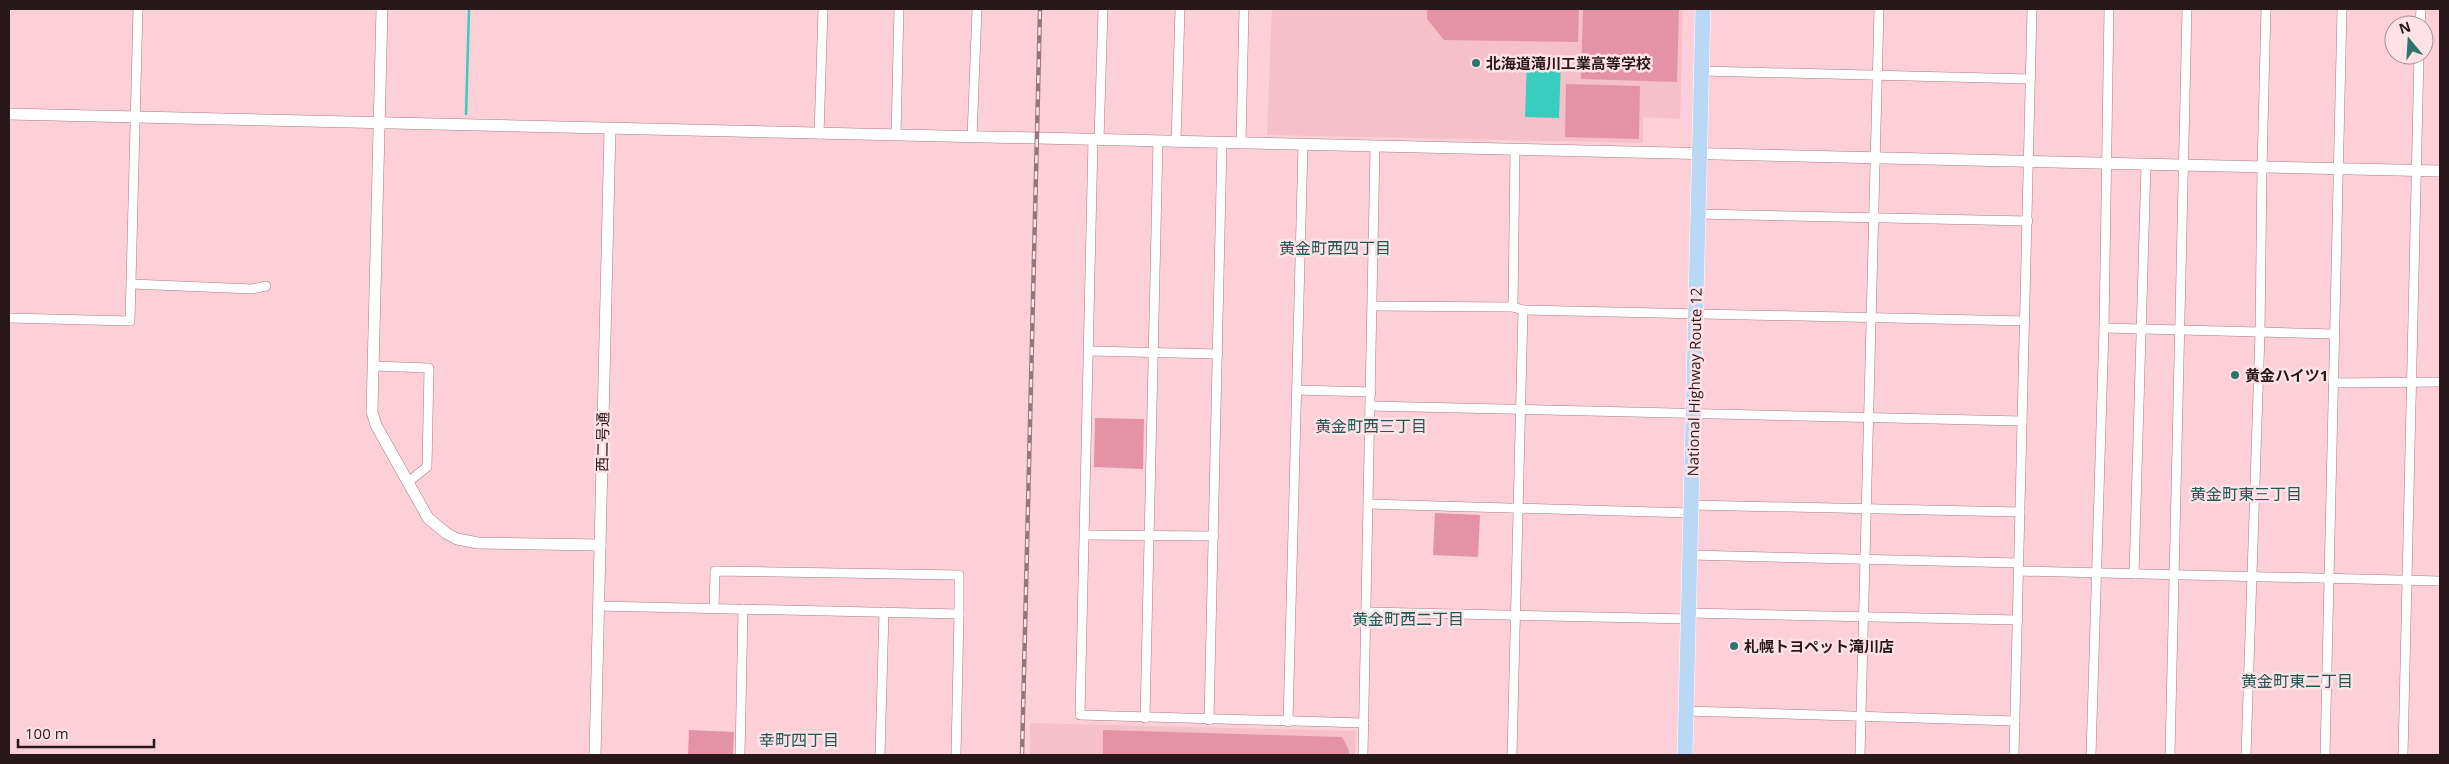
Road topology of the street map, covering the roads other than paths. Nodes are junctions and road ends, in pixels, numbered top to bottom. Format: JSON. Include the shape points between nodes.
{"nodes":[{"id":1,"x":138,"y":9,"type":"edge"},
{"id":2,"x":382,"y":9,"type":"edge"},
{"id":3,"x":823,"y":9,"type":"edge"},
{"id":4,"x":899,"y":9,"type":"edge"},
{"id":5,"x":977,"y":9,"type":"edge"},
{"id":6,"x":1103,"y":9,"type":"edge"},
{"id":7,"x":1180,"y":9,"type":"edge"},
{"id":8,"x":1244,"y":9,"type":"edge"},
{"id":9,"x":1703,"y":9,"type":"edge"},
{"id":10,"x":1879,"y":9,"type":"edge"},
{"id":11,"x":2032,"y":9,"type":"edge"},
{"id":12,"x":2109,"y":9,"type":"edge"},
{"id":13,"x":2187,"y":9,"type":"edge"},
{"id":14,"x":2266,"y":9,"type":"edge"},
{"id":15,"x":2342,"y":9,"type":"edge"},
{"id":16,"x":2419,"y":65,"type":"edge"},
{"id":17,"x":1701,"y":71,"type":"junction"},
{"id":18,"x":1878,"y":74,"type":"junction"},
{"id":19,"x":2030,"y":79,"type":"junction"},
{"id":20,"x":9,"y":114,"type":"edge"},
{"id":21,"x":135,"y":117,"type":"junction"},
{"id":22,"x":380,"y":123,"type":"junction"},
{"id":23,"x":610,"y":129,"type":"junction"},
{"id":24,"x":820,"y":134,"type":"junction"},
{"id":25,"x":896,"y":135,"type":"junction"},
{"id":26,"x":972,"y":137,"type":"junction"},
{"id":27,"x":1096,"y":140,"type":"junction"},
{"id":28,"x":1158,"y":141,"type":"junction"},
{"id":29,"x":1176,"y":142,"type":"junction"},
{"id":30,"x":1222,"y":143,"type":"junction"},
{"id":31,"x":1241,"y":143,"type":"junction"},
{"id":32,"x":1303,"y":145,"type":"junction"},
{"id":33,"x":1375,"y":147,"type":"junction"},
{"id":34,"x":1515,"y":150,"type":"junction"},
{"id":35,"x":1700,"y":155,"type":"junction"},
{"id":36,"x":1874,"y":158,"type":"junction"},
{"id":37,"x":2028,"y":162,"type":"junction"},
{"id":38,"x":2106,"y":164,"type":"junction"},
{"id":39,"x":2146,"y":165,"type":"junction"},
{"id":40,"x":2183,"y":166,"type":"junction"},
{"id":41,"x":2262,"y":167,"type":"junction"},
{"id":42,"x":2338,"y":168,"type":"junction"},
{"id":43,"x":2416,"y":170,"type":"junction"},
{"id":44,"x":2440,"y":170,"type":"edge"},
{"id":45,"x":1698,"y":214,"type":"junction"},
{"id":46,"x":1873,"y":218,"type":"junction"},
{"id":47,"x":2028,"y":221,"type":"junction"},
{"id":48,"x":132,"y":284,"type":"junction"},
{"id":49,"x":266,"y":286,"type":"dead end"},
{"id":50,"x":1373,"y":306,"type":"junction"},
{"id":51,"x":1513,"y":307,"type":"junction"},
{"id":52,"x":1523,"y":310,"type":"junction"},
{"id":53,"x":1696,"y":314,"type":"junction"},
{"id":54,"x":1871,"y":317,"type":"junction"},
{"id":55,"x":9,"y":318,"type":"edge"},
{"id":56,"x":2025,"y":321,"type":"junction"},
{"id":57,"x":2104,"y":328,"type":"junction"},
{"id":58,"x":2141,"y":329,"type":"junction"},
{"id":59,"x":2179,"y":330,"type":"junction"},
{"id":60,"x":2260,"y":333,"type":"junction"},
{"id":61,"x":2334,"y":334,"type":"junction"},
{"id":62,"x":1088,"y":351,"type":"junction"},
{"id":63,"x":1154,"y":352,"type":"junction"},
{"id":64,"x":1218,"y":354,"type":"junction"},
{"id":65,"x":374,"y":366,"type":"junction"},
{"id":66,"x":2333,"y":382,"type":"junction"},
{"id":67,"x":2413,"y":382,"type":"junction"},
{"id":68,"x":2440,"y":382,"type":"edge"},
{"id":69,"x":1297,"y":390,"type":"junction"},
{"id":70,"x":1370,"y":392,"type":"junction"},
{"id":71,"x":1370,"y":406,"type":"junction"},
{"id":72,"x":1520,"y":409,"type":"junction"},
{"id":73,"x":1693,"y":412,"type":"junction"},
{"id":74,"x":1869,"y":416,"type":"junction"},
{"id":75,"x":2022,"y":421,"type":"junction"},
{"id":76,"x":408,"y":482,"type":"junction"},
{"id":77,"x":1368,"y":504,"type":"junction"},
{"id":78,"x":1518,"y":508,"type":"junction"},
{"id":79,"x":1691,"y":509,"type":"junction"},
{"id":80,"x":1867,"y":510,"type":"junction"},
{"id":81,"x":2020,"y":512,"type":"junction"},
{"id":82,"x":1085,"y":535,"type":"junction"},
{"id":83,"x":1149,"y":536,"type":"junction"},
{"id":84,"x":1214,"y":536,"type":"junction"},
{"id":85,"x":600,"y":545,"type":"junction"},
{"id":86,"x":1690,"y":555,"type":"junction"},
{"id":87,"x":1865,"y":560,"type":"junction"},
{"id":88,"x":2019,"y":567,"type":"junction"},
{"id":89,"x":2096,"y":573,"type":"junction"},
{"id":90,"x":2134,"y":574,"type":"junction"},
{"id":91,"x":2173,"y":575,"type":"junction"},
{"id":92,"x":2252,"y":576,"type":"junction"},
{"id":93,"x":2328,"y":578,"type":"junction"},
{"id":94,"x":2407,"y":580,"type":"junction"},
{"id":95,"x":2440,"y":581,"type":"edge"},
{"id":96,"x":599,"y":606,"type":"junction"},
{"id":97,"x":714,"y":608,"type":"junction"},
{"id":98,"x":743,"y":609,"type":"junction"},
{"id":99,"x":884,"y":612,"type":"junction"},
{"id":100,"x":1366,"y":612,"type":"junction"},
{"id":101,"x":959,"y":614,"type":"junction"},
{"id":102,"x":1516,"y":615,"type":"junction"},
{"id":103,"x":1689,"y":616,"type":"junction"},
{"id":104,"x":1863,"y":616,"type":"junction"},
{"id":105,"x":2018,"y":620,"type":"junction"},
{"id":106,"x":1686,"y":711,"type":"junction"},
{"id":107,"x":1861,"y":716,"type":"junction"},
{"id":108,"x":1145,"y":718,"type":"junction"},
{"id":109,"x":1209,"y":720,"type":"junction"},
{"id":110,"x":2015,"y":721,"type":"junction"},
{"id":111,"x":1288,"y":722,"type":"junction"},
{"id":112,"x":1364,"y":723,"type":"junction"},
{"id":113,"x":596,"y":755,"type":"edge"},
{"id":114,"x":740,"y":755,"type":"edge"},
{"id":115,"x":880,"y":755,"type":"edge"},
{"id":116,"x":956,"y":755,"type":"edge"},
{"id":117,"x":1363,"y":755,"type":"edge"},
{"id":118,"x":1512,"y":755,"type":"edge"},
{"id":119,"x":1685,"y":755,"type":"edge"},
{"id":120,"x":1860,"y":755,"type":"edge"},
{"id":121,"x":2014,"y":755,"type":"edge"},
{"id":122,"x":2091,"y":755,"type":"edge"},
{"id":123,"x":2170,"y":755,"type":"edge"},
{"id":124,"x":2246,"y":755,"type":"edge"},
{"id":125,"x":2325,"y":755,"type":"edge"},
{"id":126,"x":2403,"y":755,"type":"edge"}],
"edges":[{"from":1,"to":21,"type":"street"},
{"from":2,"to":22,"type":"street"},
{"from":3,"to":24,"type":"street"},
{"from":4,"to":25,"type":"street"},
{"from":5,"to":26,"type":"street"},
{"from":6,"to":27,"type":"street"},
{"from":7,"to":29,"type":"street"},
{"from":8,"to":31,"type":"street"},
{"from":9,"to":17,"type":"highway","name":"National Highway Route 12"},
{"from":10,"to":18,"type":"street"},
{"from":11,"to":19,"type":"street"},
{"from":12,"to":38,"type":"street"},
{"from":13,"to":40,"type":"street"},
{"from":14,"to":41,"type":"street"},
{"from":15,"to":42,"type":"street"},
{"from":16,"to":43,"type":"street"},
{"from":17,"to":18,"type":"street"},
{"from":17,"to":35,"type":"highway","name":"National Highway Route 12"},
{"from":18,"to":19,"type":"street"},
{"from":18,"to":36,"type":"street"},
{"from":19,"to":37,"type":"street"},
{"from":20,"to":21,"type":"street"},
{"from":21,"to":22,"type":"street"},
{"from":21,"to":48,"type":"street"},
{"from":22,"to":23,"type":"street"},
{"from":22,"to":65,"type":"street"},
{"from":23,"to":24,"type":"street"},
{"from":23,"to":85,"type":"street","name":"西二号通"},
{"from":24,"to":25,"type":"street"},
{"from":25,"to":26,"type":"street"},
{"from":26,"to":27,"type":"street"},
{"from":27,"to":28,"type":"street"},
{"from":27,"to":62,"type":"street"},
{"from":28,"to":29,"type":"street"},
{"from":28,"to":63,"type":"street"},
{"from":29,"to":30,"type":"street"},
{"from":30,"to":31,"type":"street"},
{"from":30,"to":64,"type":"street"},
{"from":31,"to":32,"type":"street"},
{"from":32,"to":33,"type":"street"},
{"from":32,"to":69,"type":"street"},
{"from":33,"to":34,"type":"street"},
{"from":33,"to":50,"type":"street"},
{"from":34,"to":35,"type":"street"},
{"from":34,"to":51,"type":"street"},
{"from":35,"to":36,"type":"street"},
{"from":35,"to":45,"type":"highway","name":"National Highway Route 12"},
{"from":36,"to":37,"type":"street"},
{"from":36,"to":46,"type":"street"},
{"from":37,"to":38,"type":"street"},
{"from":37,"to":47,"type":"street"},
{"from":38,"to":39,"type":"street"},
{"from":38,"to":57,"type":"street"},
{"from":39,"to":40,"type":"street"},
{"from":39,"to":58,"type":"street"},
{"from":40,"to":41,"type":"street"},
{"from":40,"to":59,"type":"street"},
{"from":41,"to":42,"type":"street"},
{"from":41,"to":60,"type":"street"},
{"from":42,"to":43,"type":"street"},
{"from":42,"to":61,"type":"street"},
{"from":43,"to":44,"type":"street"},
{"from":43,"to":67,"type":"street"},
{"from":45,"to":46,"type":"street"},
{"from":45,"to":53,"type":"highway","name":"National Highway Route 12"},
{"from":46,"to":47,"type":"street"},
{"from":46,"to":54,"type":"street"},
{"from":47,"to":56,"type":"street"},
{"from":48,"to":49,"type":"street"},
{"from":48,"to":55,"type":"street","via":[[130,321]]},
{"from":50,"to":51,"type":"street"},
{"from":50,"to":70,"type":"street"},
{"from":51,"to":52,"type":"street"},
{"from":52,"to":53,"type":"street"},
{"from":52,"to":72,"type":"street"},
{"from":53,"to":54,"type":"street"},
{"from":53,"to":73,"type":"highway","name":"National Highway Route 12"},
{"from":54,"to":56,"type":"street"},
{"from":54,"to":74,"type":"street"},
{"from":56,"to":75,"type":"street"},
{"from":57,"to":58,"type":"street"},
{"from":57,"to":89,"type":"street"},
{"from":58,"to":59,"type":"street"},
{"from":58,"to":90,"type":"street"},
{"from":59,"to":60,"type":"street"},
{"from":59,"to":91,"type":"street"},
{"from":60,"to":61,"type":"street"},
{"from":60,"to":92,"type":"street"},
{"from":61,"to":66,"type":"street"},
{"from":62,"to":63,"type":"street"},
{"from":62,"to":82,"type":"street"},
{"from":63,"to":64,"type":"street"},
{"from":63,"to":83,"type":"street"},
{"from":64,"to":84,"type":"street"},
{"from":65,"to":76,"type":"street","via":[[372,412]]},
{"from":65,"to":76,"type":"street","via":[[429,368],[427,467]]},
{"from":66,"to":67,"type":"street"},
{"from":66,"to":93,"type":"street"},
{"from":67,"to":68,"type":"street"},
{"from":67,"to":94,"type":"street"},
{"from":69,"to":70,"type":"street"},
{"from":69,"to":111,"type":"street"},
{"from":70,"to":71,"type":"street"},
{"from":71,"to":72,"type":"street"},
{"from":71,"to":77,"type":"street"},
{"from":72,"to":73,"type":"street"},
{"from":72,"to":78,"type":"street"},
{"from":73,"to":74,"type":"street"},
{"from":73,"to":79,"type":"highway","name":"National Highway Route 12"},
{"from":74,"to":75,"type":"street"},
{"from":74,"to":80,"type":"street"},
{"from":75,"to":81,"type":"street"},
{"from":76,"to":85,"type":"street","via":[[428,518],[457,539]]},
{"from":77,"to":78,"type":"street"},
{"from":77,"to":100,"type":"street"},
{"from":78,"to":79,"type":"street"},
{"from":78,"to":102,"type":"street"},
{"from":79,"to":80,"type":"street"},
{"from":79,"to":86,"type":"highway","name":"National Highway Route 12"},
{"from":80,"to":81,"type":"street"},
{"from":80,"to":87,"type":"street"},
{"from":81,"to":88,"type":"street"},
{"from":82,"to":83,"type":"street"},
{"from":82,"to":108,"type":"street","via":[[1080,715]]},
{"from":83,"to":84,"type":"street"},
{"from":83,"to":108,"type":"street"},
{"from":84,"to":109,"type":"street"},
{"from":85,"to":96,"type":"street","name":"西二号通"},
{"from":86,"to":87,"type":"street"},
{"from":86,"to":103,"type":"highway","name":"National Highway Route 12"},
{"from":87,"to":88,"type":"street"},
{"from":87,"to":104,"type":"street"},
{"from":88,"to":89,"type":"street"},
{"from":88,"to":105,"type":"street"},
{"from":89,"to":90,"type":"street"},
{"from":89,"to":122,"type":"street"},
{"from":90,"to":91,"type":"street"},
{"from":91,"to":92,"type":"street"},
{"from":91,"to":123,"type":"street"},
{"from":92,"to":93,"type":"street"},
{"from":92,"to":124,"type":"street"},
{"from":93,"to":94,"type":"street"},
{"from":93,"to":125,"type":"street"},
{"from":94,"to":95,"type":"street"},
{"from":94,"to":126,"type":"street"},
{"from":96,"to":97,"type":"street"},
{"from":96,"to":113,"type":"street","name":"西二号通"},
{"from":97,"to":98,"type":"street"},
{"from":97,"to":101,"type":"street","via":[[715,571],[959,575]]},
{"from":98,"to":99,"type":"street"},
{"from":98,"to":114,"type":"street"},
{"from":99,"to":101,"type":"street"},
{"from":99,"to":115,"type":"street"},
{"from":100,"to":102,"type":"street"},
{"from":100,"to":112,"type":"street"},
{"from":101,"to":116,"type":"street"},
{"from":102,"to":103,"type":"street"},
{"from":102,"to":118,"type":"street"},
{"from":103,"to":104,"type":"street"},
{"from":103,"to":106,"type":"highway","name":"National Highway Route 12"},
{"from":104,"to":105,"type":"street"},
{"from":104,"to":107,"type":"street"},
{"from":105,"to":110,"type":"street"},
{"from":106,"to":107,"type":"street"},
{"from":106,"to":119,"type":"highway","name":"National Highway Route 12"},
{"from":107,"to":110,"type":"street"},
{"from":107,"to":120,"type":"street"},
{"from":108,"to":109,"type":"street"},
{"from":109,"to":111,"type":"street"},
{"from":110,"to":121,"type":"street"},
{"from":111,"to":112,"type":"street"},
{"from":112,"to":117,"type":"street"}]}
